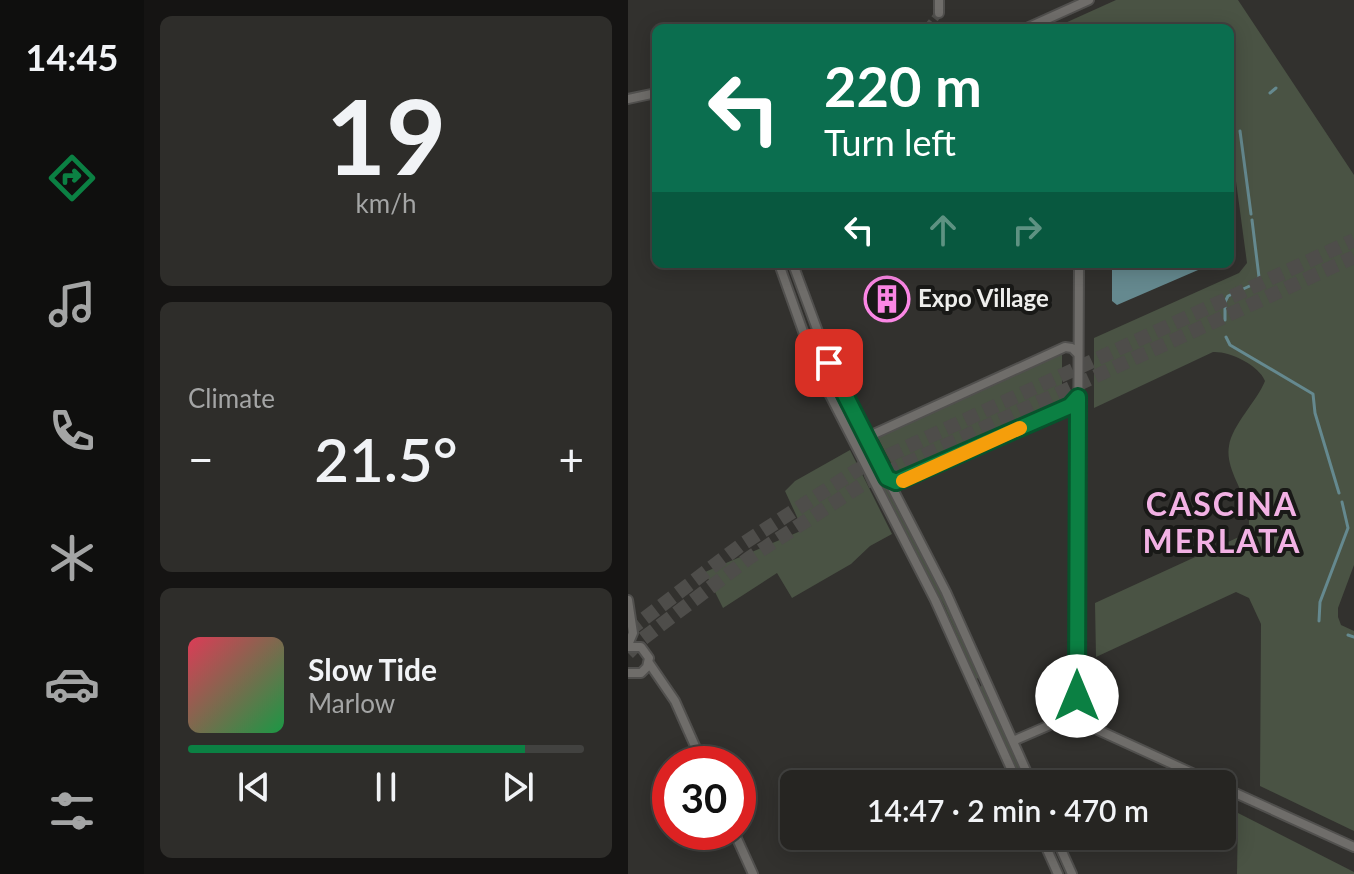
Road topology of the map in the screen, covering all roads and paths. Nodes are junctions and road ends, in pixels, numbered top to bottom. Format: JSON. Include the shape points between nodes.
{"nodes":[{"id":1,"x":939,"y":0,"type":"edge"},
{"id":2,"x":1089,"y":0,"type":"edge"},
{"id":3,"x":939,"y":13,"type":"tunnel mouth"},
{"id":4,"x":1036,"y":24,"type":"edge"},
{"id":5,"x":652,"y":94,"type":"edge"},
{"id":6,"x":628,"y":99,"type":"edge"},
{"id":7,"x":780,"y":268,"type":"edge"},
{"id":8,"x":794,"y":268,"type":"edge"},
{"id":9,"x":1079,"y":268,"type":"edge"},
{"id":10,"x":1078,"y":355,"type":"junction"},
{"id":11,"x":1078,"y":397,"type":"junction"},
{"id":12,"x":871,"y":446,"type":"junction"},
{"id":13,"x":887,"y":478,"type":"junction"},
{"id":14,"x":628,"y":600,"type":"edge"},
{"id":15,"x":633,"y":633,"type":"junction"},
{"id":16,"x":628,"y":646,"type":"edge"},
{"id":17,"x":658,"y":650,"type":"dead end"},
{"id":18,"x":646,"y":654,"type":"junction"},
{"id":19,"x":628,"y":673,"type":"edge"},
{"id":20,"x":641,"y":673,"type":"junction"},
{"id":21,"x":655,"y":674,"type":"junction"},
{"id":22,"x":1080,"y":712,"type":"junction"},
{"id":23,"x":1013,"y":741,"type":"junction"},
{"id":24,"x":695,"y":746,"type":"edge"},
{"id":25,"x":1012,"y":770,"type":"edge"},
{"id":26,"x":1026,"y":770,"type":"edge"},
{"id":27,"x":1186,"y":770,"type":"edge"},
{"id":28,"x":1236,"y":793,"type":"edge"},
{"id":29,"x":1354,"y":847,"type":"edge"},
{"id":30,"x":742,"y":850,"type":"edge"},
{"id":31,"x":1047,"y":850,"type":"edge"},
{"id":32,"x":1061,"y":850,"type":"edge"},
{"id":33,"x":753,"y":874,"type":"edge"},
{"id":34,"x":1058,"y":874,"type":"edge"},
{"id":35,"x":1072,"y":874,"type":"edge"}],
"edges":[{"from":1,"to":3,"type":"street"},
{"from":2,"to":4,"type":"street"},
{"from":5,"to":6,"type":"street"},
{"from":7,"to":25,"type":"street","via":[[816,368],[935,600]]},
{"from":8,"to":12,"type":"street","via":[[834,375]]},
{"from":9,"to":10,"type":"street"},
{"from":10,"to":11,"type":"street"},
{"from":10,"to":12,"type":"street","via":[[1065,347],[876,433]]},
{"from":11,"to":13,"type":"street","via":[[1070,406],[903,481]]},
{"from":11,"to":22,"type":"street"},
{"from":12,"to":13,"type":"street"},
{"from":13,"to":23,"type":"street"},
{"from":14,"to":15,"type":"street"},
{"from":15,"to":16,"type":"street"},
{"from":15,"to":18,"type":"street"},
{"from":16,"to":18,"type":"street"},
{"from":17,"to":18,"type":"street"},
{"from":18,"to":20,"type":"street"},
{"from":18,"to":21,"type":"street"},
{"from":19,"to":20,"type":"street"},
{"from":20,"to":21,"type":"street"},
{"from":21,"to":24,"type":"street","via":[[675,701]]},
{"from":22,"to":23,"type":"street"},
{"from":22,"to":27,"type":"street","via":[[1103,732]]},
{"from":23,"to":26,"type":"street"},
{"from":28,"to":29,"type":"street"},
{"from":30,"to":33,"type":"street"},
{"from":31,"to":34,"type":"street"},
{"from":32,"to":35,"type":"street"}]}
